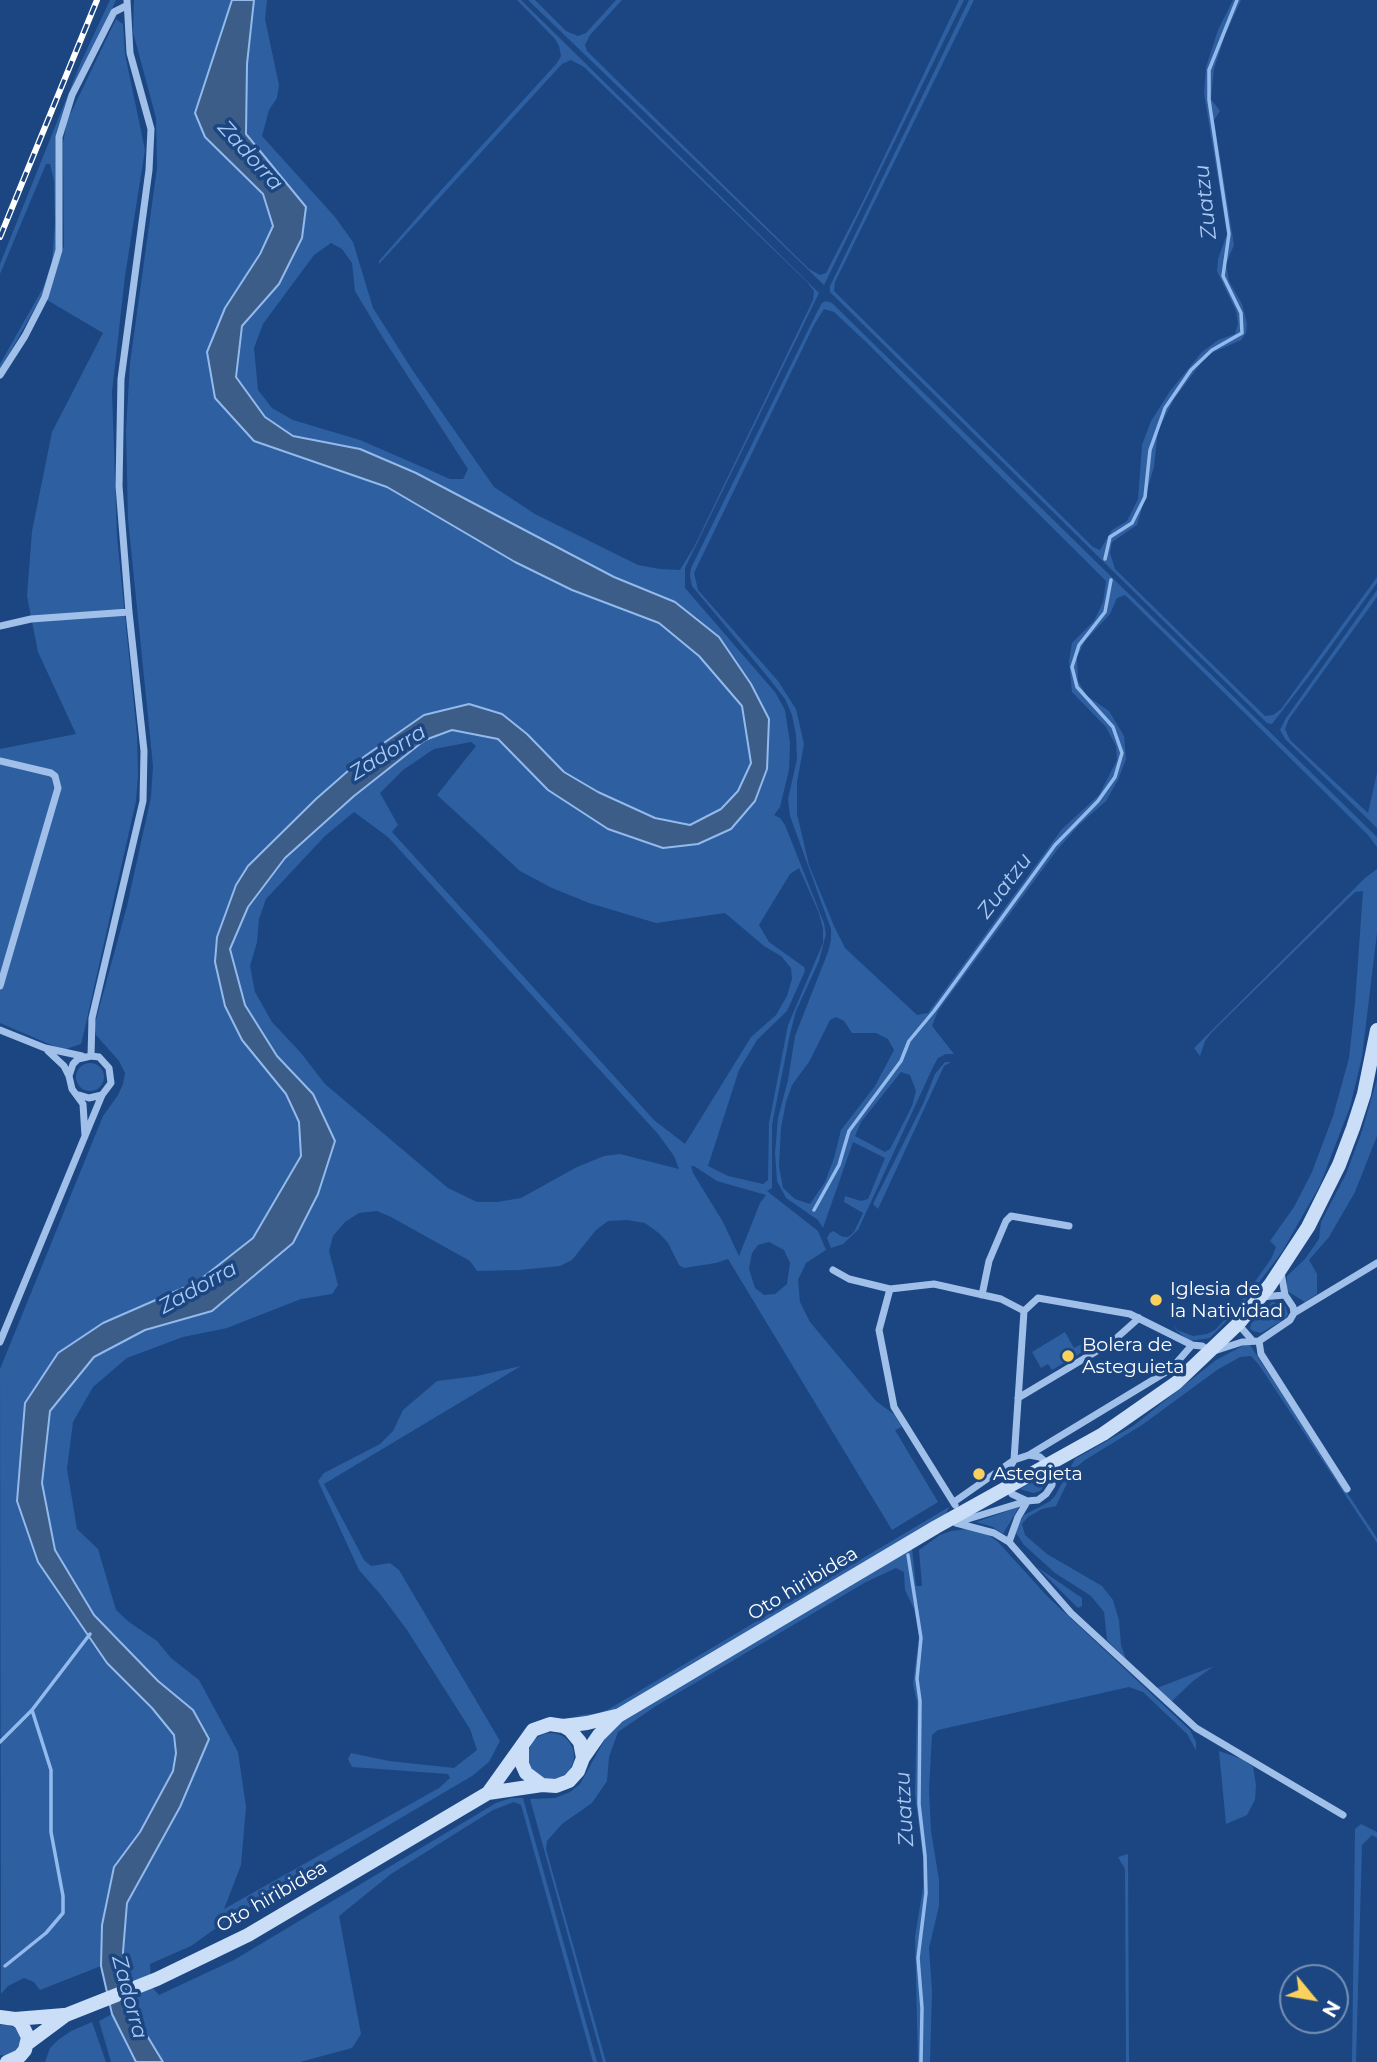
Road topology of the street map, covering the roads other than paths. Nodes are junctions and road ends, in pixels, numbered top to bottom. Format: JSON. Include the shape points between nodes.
{"nodes":[{"id":1,"x":126,"y":3,"type":"edge"},
{"id":2,"x":0,"y":376,"type":"edge"},
{"id":3,"x":129,"y":612,"type":"junction"},
{"id":4,"x":0,"y":626,"type":"edge"},
{"id":5,"x":0,"y":761,"type":"edge"},
{"id":6,"x":0,"y":986,"type":"edge"},
{"id":7,"x":0,"y":1030,"type":"edge"},
{"id":8,"x":1377,"y":1030,"type":"edge"},
{"id":9,"x":45,"y":1048,"type":"junction"},
{"id":10,"x":87,"y":1056,"type":"junction"},
{"id":11,"x":69,"y":1076,"type":"junction"},
{"id":12,"x":77,"y":1094,"type":"junction"},
{"id":13,"x":102,"y":1095,"type":"junction"},
{"id":14,"x":85,"y":1136,"type":"junction"},
{"id":15,"x":1069,"y":1226,"type":"dead end"},
{"id":16,"x":1377,"y":1263,"type":"edge"},
{"id":17,"x":833,"y":1270,"type":"dead end"},
{"id":18,"x":1281,"y":1270,"type":"junction"},
{"id":19,"x":890,"y":1289,"type":"junction"},
{"id":20,"x":982,"y":1294,"type":"junction"},
{"id":21,"x":1285,"y":1295,"type":"junction"},
{"id":22,"x":1261,"y":1297,"type":"junction"},
{"id":23,"x":1024,"y":1311,"type":"junction"},
{"id":24,"x":1294,"y":1313,"type":"junction"},
{"id":25,"x":1139,"y":1318,"type":"junction"},
{"id":26,"x":1238,"y":1324,"type":"junction"},
{"id":27,"x":1255,"y":1341,"type":"junction"},
{"id":28,"x":0,"y":1342,"type":"edge"},
{"id":29,"x":1192,"y":1345,"type":"junction"},
{"id":30,"x":1211,"y":1352,"type":"junction"},
{"id":31,"x":1018,"y":1398,"type":"junction"},
{"id":32,"x":1029,"y":1455,"type":"junction"},
{"id":33,"x":1014,"y":1461,"type":"junction"},
{"id":34,"x":1049,"y":1465,"type":"junction"},
{"id":35,"x":1008,"y":1487,"type":"junction"},
{"id":36,"x":1347,"y":1489,"type":"dead end"},
{"id":37,"x":1027,"y":1501,"type":"junction"},
{"id":38,"x":956,"y":1513,"type":"junction"},
{"id":39,"x":1009,"y":1542,"type":"junction"},
{"id":40,"x":618,"y":1716,"type":"junction"},
{"id":41,"x":563,"y":1726,"type":"junction"},
{"id":42,"x":523,"y":1744,"type":"junction"},
{"id":43,"x":583,"y":1758,"type":"junction"},
{"id":44,"x":542,"y":1785,"type":"junction"},
{"id":45,"x":488,"y":1793,"type":"junction"},
{"id":46,"x":1343,"y":1815,"type":"dead end"},
{"id":47,"x":0,"y":2005,"type":"edge"},
{"id":48,"x":66,"y":2015,"type":"junction"},
{"id":49,"x":9,"y":2018,"type":"edge"},
{"id":50,"x":27,"y":2052,"type":"edge"},
{"id":51,"x":4,"y":2062,"type":"edge"}],
"edges":[{"from":1,"to":2,"type":"street","via":[[114,12],[72,95],[59,137],[59,250],[45,297]]},
{"from":1,"to":3,"type":"street","via":[[130,54],[151,129],[121,379],[119,486]]},
{"from":3,"to":4,"type":"street","via":[[31,619]]},
{"from":3,"to":10,"type":"street","via":[[145,751],[143,801]]},
{"from":5,"to":6,"type":"street","via":[[51,773],[58,788]]},
{"from":7,"to":9,"type":"street"},
{"from":8,"to":18,"type":"street","name":"Oto hiribidea","via":[[1364,1094],[1339,1165]]},
{"from":9,"to":10,"type":"street"},
{"from":9,"to":11,"type":"street"},
{"from":10,"to":11,"type":"street","via":[[73,1064]]},
{"from":10,"to":13,"type":"street","via":[[99,1057],[110,1068],[111,1083]]},
{"from":11,"to":12,"type":"street"},
{"from":12,"to":13,"type":"street","via":[[89,1098]]},
{"from":12,"to":14,"type":"street","via":[[83,1104]]},
{"from":13,"to":14,"type":"street"},
{"from":14,"to":28,"type":"street"},
{"from":15,"to":20,"type":"street","via":[[1011,1216],[989,1261]]},
{"from":16,"to":24,"type":"street"},
{"from":17,"to":19,"type":"street"},
{"from":18,"to":21,"type":"street"},
{"from":18,"to":22,"type":"street","name":"Oto hiribidea"},
{"from":19,"to":20,"type":"street","via":[[934,1284]]},
{"from":19,"to":38,"type":"street","via":[[879,1330],[894,1406]]},
{"from":20,"to":23,"type":"street"},
{"from":21,"to":22,"type":"street"},
{"from":21,"to":24,"type":"street"},
{"from":22,"to":26,"type":"street","name":"Oto hiribidea"},
{"from":23,"to":25,"type":"street","via":[[1038,1298]]},
{"from":23,"to":31,"type":"street"},
{"from":24,"to":27,"type":"street"},
{"from":25,"to":29,"type":"street"},
{"from":25,"to":31,"type":"street","via":[[1112,1342]]},
{"from":26,"to":27,"type":"street"},
{"from":26,"to":30,"type":"street","name":"Oto hiribidea"},
{"from":27,"to":30,"type":"street"},
{"from":27,"to":36,"type":"street"},
{"from":29,"to":30,"type":"street"},
{"from":29,"to":32,"type":"street","name":"Oto hiribidea","via":[[1171,1369]]},
{"from":30,"to":34,"type":"street","name":"Oto hiribidea","via":[[1124,1420]]},
{"from":31,"to":33,"type":"street"},
{"from":32,"to":33,"type":"street","name":"Oto hiribidea"},
{"from":32,"to":34,"type":"street"},
{"from":33,"to":35,"type":"street","via":[[1007,1473]]},
{"from":33,"to":38,"type":"street","name":"Oto hiribidea"},
{"from":34,"to":35,"type":"street","name":"Oto hiribidea"},
{"from":34,"to":37,"type":"street","via":[[1052,1485],[1038,1500]]},
{"from":35,"to":37,"type":"street"},
{"from":35,"to":38,"type":"street","name":"Oto hiribidea"},
{"from":37,"to":38,"type":"street"},
{"from":37,"to":39,"type":"street"},
{"from":38,"to":39,"type":"street"},
{"from":38,"to":40,"type":"street","name":"Oto hiribidea"},
{"from":39,"to":46,"type":"street","via":[[1071,1613],[1196,1728]]},
{"from":40,"to":41,"type":"street","name":"Oto hiribidea"},
{"from":40,"to":43,"type":"street","name":"Oto hiribidea"},
{"from":41,"to":42,"type":"street","name":"Oto hiribidea","via":[[541,1726]]},
{"from":41,"to":43,"type":"street","via":[[580,1742]]},
{"from":42,"to":44,"type":"street","via":[[526,1773]]},
{"from":42,"to":45,"type":"street","name":"Oto hiribidea"},
{"from":43,"to":44,"type":"street","name":"Oto hiribidea","via":[[569,1781]]},
{"from":44,"to":45,"type":"street","name":"Oto hiribidea"},
{"from":45,"to":48,"type":"street","name":"Oto hiribidea","via":[[248,1935]]},
{"from":47,"to":49,"type":"street"},
{"from":48,"to":49,"type":"street","name":"Oto hiribidea"},
{"from":48,"to":50,"type":"street","name":"Oto hiribidea"},
{"from":49,"to":50,"type":"street","via":[[26,2030]]},
{"from":50,"to":51,"type":"street","name":"Oto hiribidea"}]}
